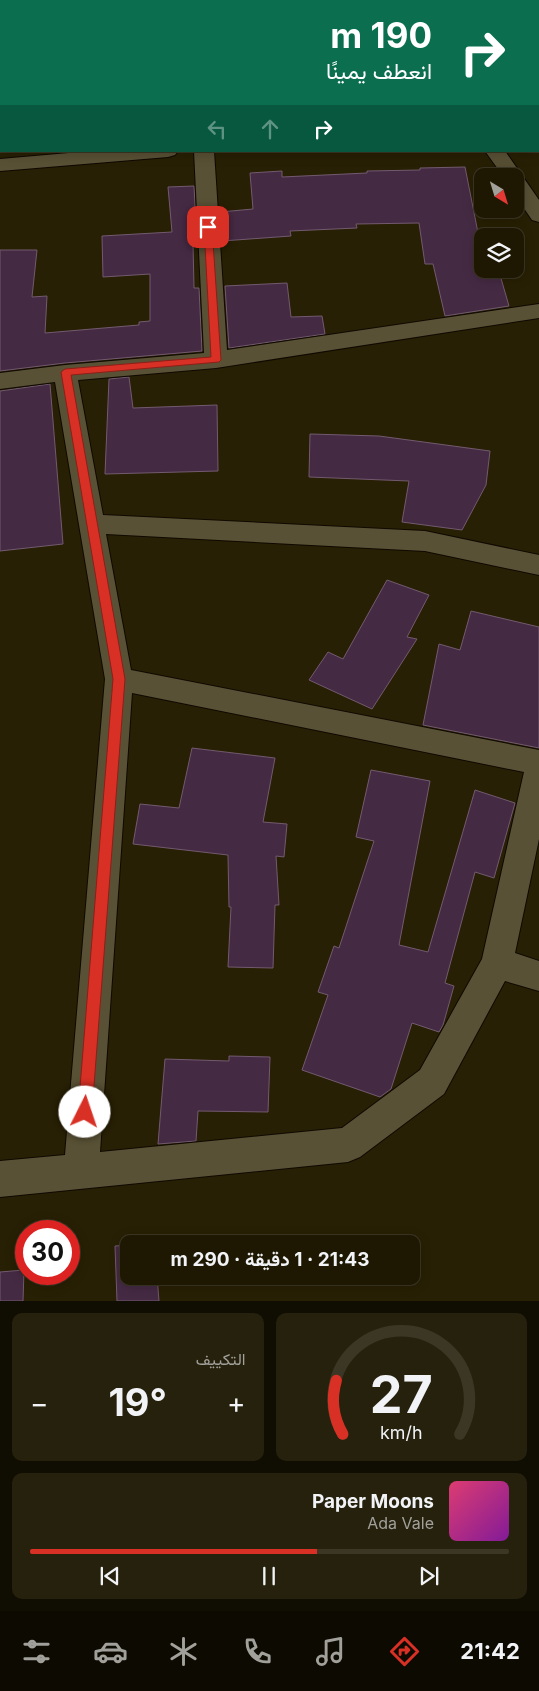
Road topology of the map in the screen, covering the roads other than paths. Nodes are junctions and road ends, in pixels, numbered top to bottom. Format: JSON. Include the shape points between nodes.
{"nodes":[{"id":1,"x":156,"y":152,"type":"edge"},
{"id":2,"x":204,"y":152,"type":"edge"},
{"id":3,"x":497,"y":152,"type":"edge"},
{"id":4,"x":0,"y":165,"type":"edge"},
{"id":5,"x":508,"y":168,"type":"edge"},
{"id":6,"x":524,"y":193,"type":"edge"},
{"id":7,"x":539,"y":214,"type":"edge"},
{"id":8,"x":539,"y":311,"type":"edge"},
{"id":9,"x":216,"y":360,"type":"junction"},
{"id":10,"x":65,"y":372,"type":"junction"},
{"id":11,"x":0,"y":381,"type":"edge"},
{"id":12,"x":91,"y":524,"type":"junction"},
{"id":13,"x":539,"y":565,"type":"edge"},
{"id":14,"x":119,"y":679,"type":"junction"},
{"id":15,"x":539,"y":762,"type":"edge"},
{"id":16,"x":539,"y":769,"type":"edge"},
{"id":17,"x":497,"y":963,"type":"junction"},
{"id":18,"x":539,"y":976,"type":"edge"},
{"id":19,"x":81,"y":1171,"type":"junction"},
{"id":20,"x":0,"y":1179,"type":"edge"}],
"edges":[{"from":1,"to":4,"type":"street"},
{"from":2,"to":9,"type":"street"},
{"from":3,"to":5,"type":"street"},
{"from":6,"to":7,"type":"street"},
{"from":8,"to":9,"type":"street"},
{"from":9,"to":10,"type":"street"},
{"from":10,"to":11,"type":"street"},
{"from":10,"to":12,"type":"street"},
{"from":12,"to":13,"type":"street","via":[[425,541]]},
{"from":12,"to":14,"type":"street"},
{"from":14,"to":15,"type":"street"},
{"from":14,"to":19,"type":"street"},
{"from":16,"to":17,"type":"street"},
{"from":17,"to":18,"type":"street"},
{"from":17,"to":19,"type":"street","via":[[432,1082],[348,1144]]},
{"from":19,"to":20,"type":"street"}]}
